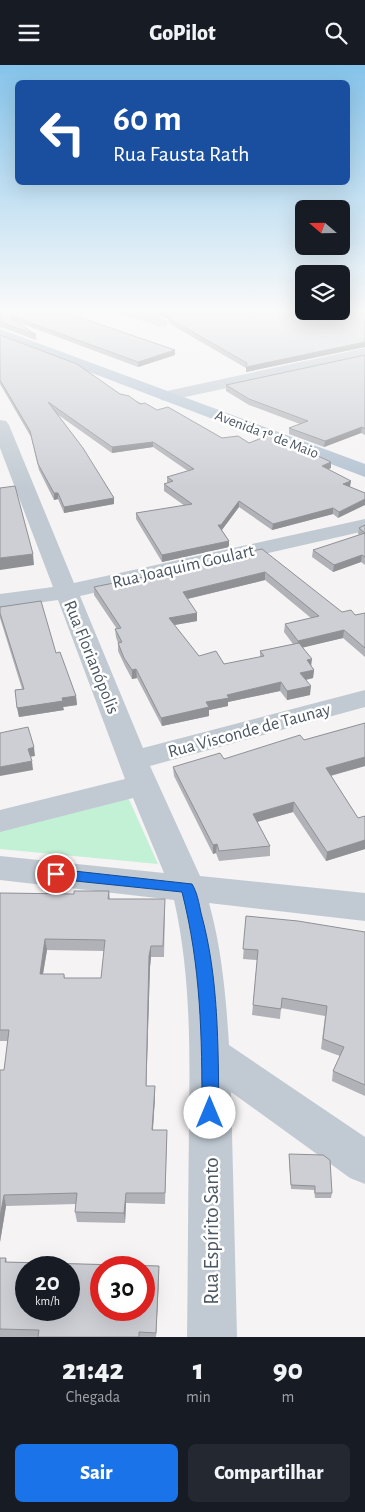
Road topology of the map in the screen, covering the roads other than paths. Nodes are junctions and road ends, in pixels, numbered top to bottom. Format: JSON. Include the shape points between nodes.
{"nodes":[{"id":1,"x":101,"y":369,"type":"edge"},
{"id":2,"x":108,"y":369,"type":"edge"},
{"id":3,"x":290,"y":369,"type":"edge"},
{"id":4,"x":173,"y":395,"type":"junction"},
{"id":5,"x":0,"y":425,"type":"edge"},
{"id":6,"x":365,"y":462,"type":"edge"},
{"id":7,"x":365,"y":471,"type":"edge"},
{"id":8,"x":365,"y":525,"type":"edge"},
{"id":9,"x":66,"y":592,"type":"junction"},
{"id":10,"x":0,"y":601,"type":"edge"},
{"id":11,"x":365,"y":698,"type":"edge"},
{"id":12,"x":138,"y":773,"type":"junction"},
{"id":13,"x":0,"y":821,"type":"edge"},
{"id":14,"x":0,"y":868,"type":"edge"},
{"id":15,"x":188,"y":887,"type":"junction"},
{"id":16,"x":365,"y":907,"type":"edge"},
{"id":17,"x":210,"y":1054,"type":"junction"},
{"id":18,"x":365,"y":1163,"type":"edge"},
{"id":19,"x":217,"y":1333,"type":"edge"}],
"edges":[{"from":1,"to":4,"type":"main road","name":"Avenida 1º de Maio"},
{"from":2,"to":4,"type":"main road","name":"Avenida 1º de Maio"},
{"from":3,"to":4,"type":"street"},
{"from":4,"to":6,"type":"main road","name":"Avenida 1º de Maio"},
{"from":4,"to":7,"type":"main road","name":"Avenida 1º de Maio"},
{"from":5,"to":9,"type":"street","name":"Rua Florianópolis"},
{"from":8,"to":9,"type":"street","name":"Rua Joaquim Goulart"},
{"from":9,"to":10,"type":"street","name":"Rua Joaquim Goulart"},
{"from":9,"to":12,"type":"street","name":"Rua Florianópolis"},
{"from":11,"to":12,"type":"street","name":"Rua Visconde de Taunay"},
{"from":12,"to":13,"type":"street","name":"Rua Visconde de Taunay"},
{"from":12,"to":15,"type":"street","name":"Rua Florianópolis"},
{"from":14,"to":15,"type":"street"},
{"from":15,"to":16,"type":"street"},
{"from":15,"to":17,"type":"street","name":"Rua Espírito Santo","via":[[205,971]]},
{"from":17,"to":18,"type":"street"},
{"from":17,"to":19,"type":"street","name":"Rua Espírito Santo"}]}
